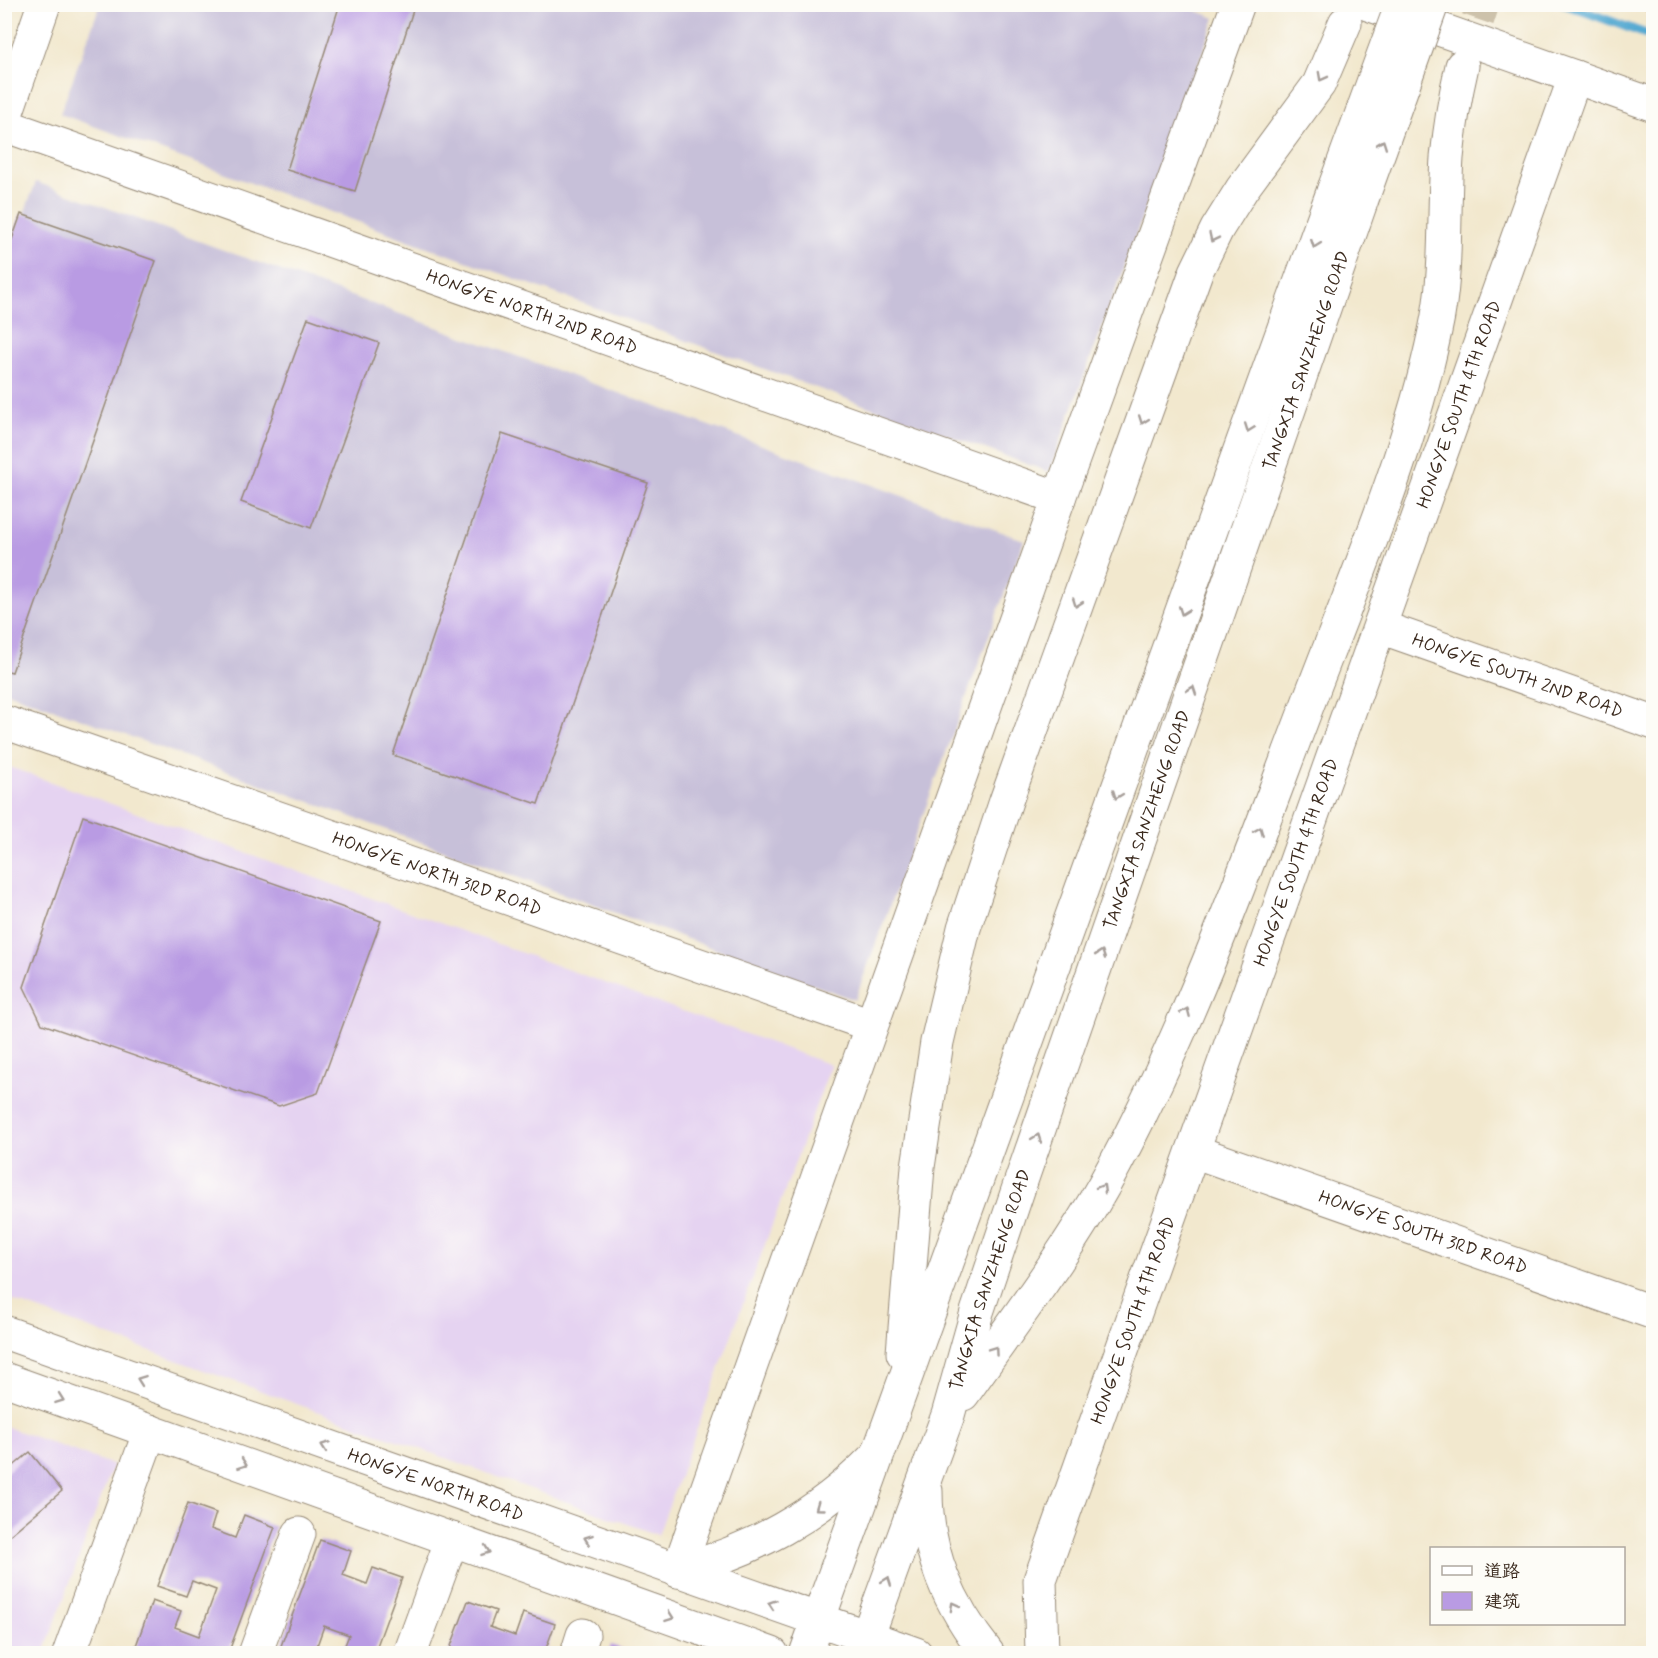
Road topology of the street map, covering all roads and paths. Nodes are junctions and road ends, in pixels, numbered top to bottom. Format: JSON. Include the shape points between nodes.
{"nodes":[{"id":1,"x":44,"y":4,"type":"edge"},
{"id":2,"x":1238,"y":4,"type":"edge"},
{"id":3,"x":1402,"y":4,"type":"edge"},
{"id":4,"x":1432,"y":4,"type":"edge"},
{"id":5,"x":1357,"y":14,"type":"edge"},
{"id":6,"x":1462,"y":66,"type":"tunnel mouth"},
{"id":7,"x":1575,"y":77,"type":"junction"},
{"id":8,"x":1653,"y":105,"type":"edge"},
{"id":9,"x":4,"y":120,"type":"edge"},
{"id":10,"x":4,"y":125,"type":"edge"},
{"id":11,"x":1348,"y":194,"type":"junction"},
{"id":12,"x":1059,"y":498,"type":"junction"},
{"id":13,"x":1380,"y":627,"type":"junction"},
{"id":14,"x":4,"y":722,"type":"edge"},
{"id":15,"x":1653,"y":723,"type":"edge"},
{"id":16,"x":871,"y":1025,"type":"junction"},
{"id":17,"x":1193,"y":1151,"type":"junction"},
{"id":18,"x":1653,"y":1313,"type":"edge"},
{"id":19,"x":4,"y":1332,"type":"edge"},
{"id":20,"x":4,"y":1379,"type":"edge"},
{"id":21,"x":899,"y":1395,"type":"junction"},
{"id":22,"x":948,"y":1415,"type":"junction"},
{"id":23,"x":150,"y":1431,"type":"junction"},
{"id":24,"x":878,"y":1453,"type":"junction"},
{"id":25,"x":926,"y":1476,"type":"junction"},
{"id":26,"x":299,"y":1534,"type":"dead end"},
{"id":27,"x":452,"y":1539,"type":"junction"},
{"id":28,"x":678,"y":1571,"type":"junction"},
{"id":29,"x":817,"y":1619,"type":"junction"},
{"id":30,"x":864,"y":1645,"type":"edge"},
{"id":31,"x":69,"y":1653,"type":"edge"},
{"id":32,"x":255,"y":1653,"type":"edge"},
{"id":33,"x":410,"y":1653,"type":"edge"},
{"id":34,"x":772,"y":1653,"type":"edge"},
{"id":35,"x":806,"y":1653,"type":"edge"},
{"id":36,"x":915,"y":1653,"type":"edge"},
{"id":37,"x":988,"y":1653,"type":"edge"},
{"id":38,"x":1042,"y":1653,"type":"edge"}],
"edges":[{"from":1,"to":9,"type":"main road"},
{"from":2,"to":12,"type":"main road"},
{"from":3,"to":11,"type":"main road","name":"TANGXIA SANZHENG ROAD","bridge":true},
{"from":11,"to":4,"type":"main road","name":"TANGXIA SANZHENG ROAD","one_way":true,"bridge":true},
{"from":5,"to":7,"type":"main road"},
{"from":5,"to":21,"type":"main road","one_way":true,"via":[[1319,84],[1217,229],[1196,272],[1006,801],[964,928],[937,1042],[918,1167]]},
{"from":22,"to":6,"type":"main road","one_way":true,"via":[[1103,1188],[1148,1100],[1258,835],[1361,565],[1411,421],[1436,330],[1446,260],[1447,160]]},
{"from":7,"to":8,"type":"main road"},
{"from":7,"to":13,"type":"main road","name":"HONGYE SOUTH 4TH ROAD"},
{"from":10,"to":12,"type":"main road","name":"HONGYE NORTH 2ND ROAD"},
{"from":11,"to":21,"type":"main road","name":"TANGXIA SANZHENG ROAD","one_way":true},
{"from":22,"to":11,"type":"main road","name":"TANGXIA SANZHENG ROAD","one_way":true,"via":[[977,1312]]},
{"from":12,"to":16,"type":"main road"},
{"from":13,"to":15,"type":"main road","name":"HONGYE SOUTH 2ND ROAD"},
{"from":13,"to":17,"type":"main road","name":"HONGYE SOUTH 4TH ROAD"},
{"from":14,"to":16,"type":"main road","name":"HONGYE NORTH 3RD ROAD"},
{"from":16,"to":28,"type":"main road"},
{"from":17,"to":18,"type":"main road","name":"HONGYE SOUTH 3RD ROAD"},
{"from":17,"to":38,"type":"main road","name":"HONGYE SOUTH 4TH ROAD","via":[[1040,1580]]},
{"from":28,"to":19,"type":"main road","name":"HONGYE NORTH ROAD","one_way":true},
{"from":20,"to":23,"type":"main road","one_way":true},
{"from":21,"to":24,"type":"main road","name":"TANGXIA SANZHENG ROAD"},
{"from":22,"to":25,"type":"main road","name":"TANGXIA SANZHENG ROAD"},
{"from":23,"to":27,"type":"main road","one_way":true},
{"from":23,"to":31,"type":"main road"},
{"from":24,"to":28,"type":"main road","one_way":true,"via":[[829,1499],[783,1531],[742,1551]]},
{"from":24,"to":29,"type":"main road","name":"TANGXIA SANZHENG ROAD"},
{"from":30,"to":25,"type":"main road","name":"TANGXIA SANZHENG ROAD","one_way":true},
{"from":37,"to":25,"type":"main road","one_way":true,"via":[[952,1603],[939,1574],[930,1541]]},
{"from":26,"to":32,"type":"main road"},
{"from":27,"to":33,"type":"main road"},
{"from":27,"to":34,"type":"main road","one_way":true},
{"from":29,"to":28,"type":"main road","name":"HONGYE NORTH ROAD","one_way":true},
{"from":29,"to":30,"type":"main road","name":"HONGYE NORTH ROAD"},
{"from":29,"to":35,"type":"main road","name":"TANGXIA SANZHENG ROAD"},
{"from":30,"to":36,"type":"main road","name":"HONGYE NORTH ROAD"}]}
